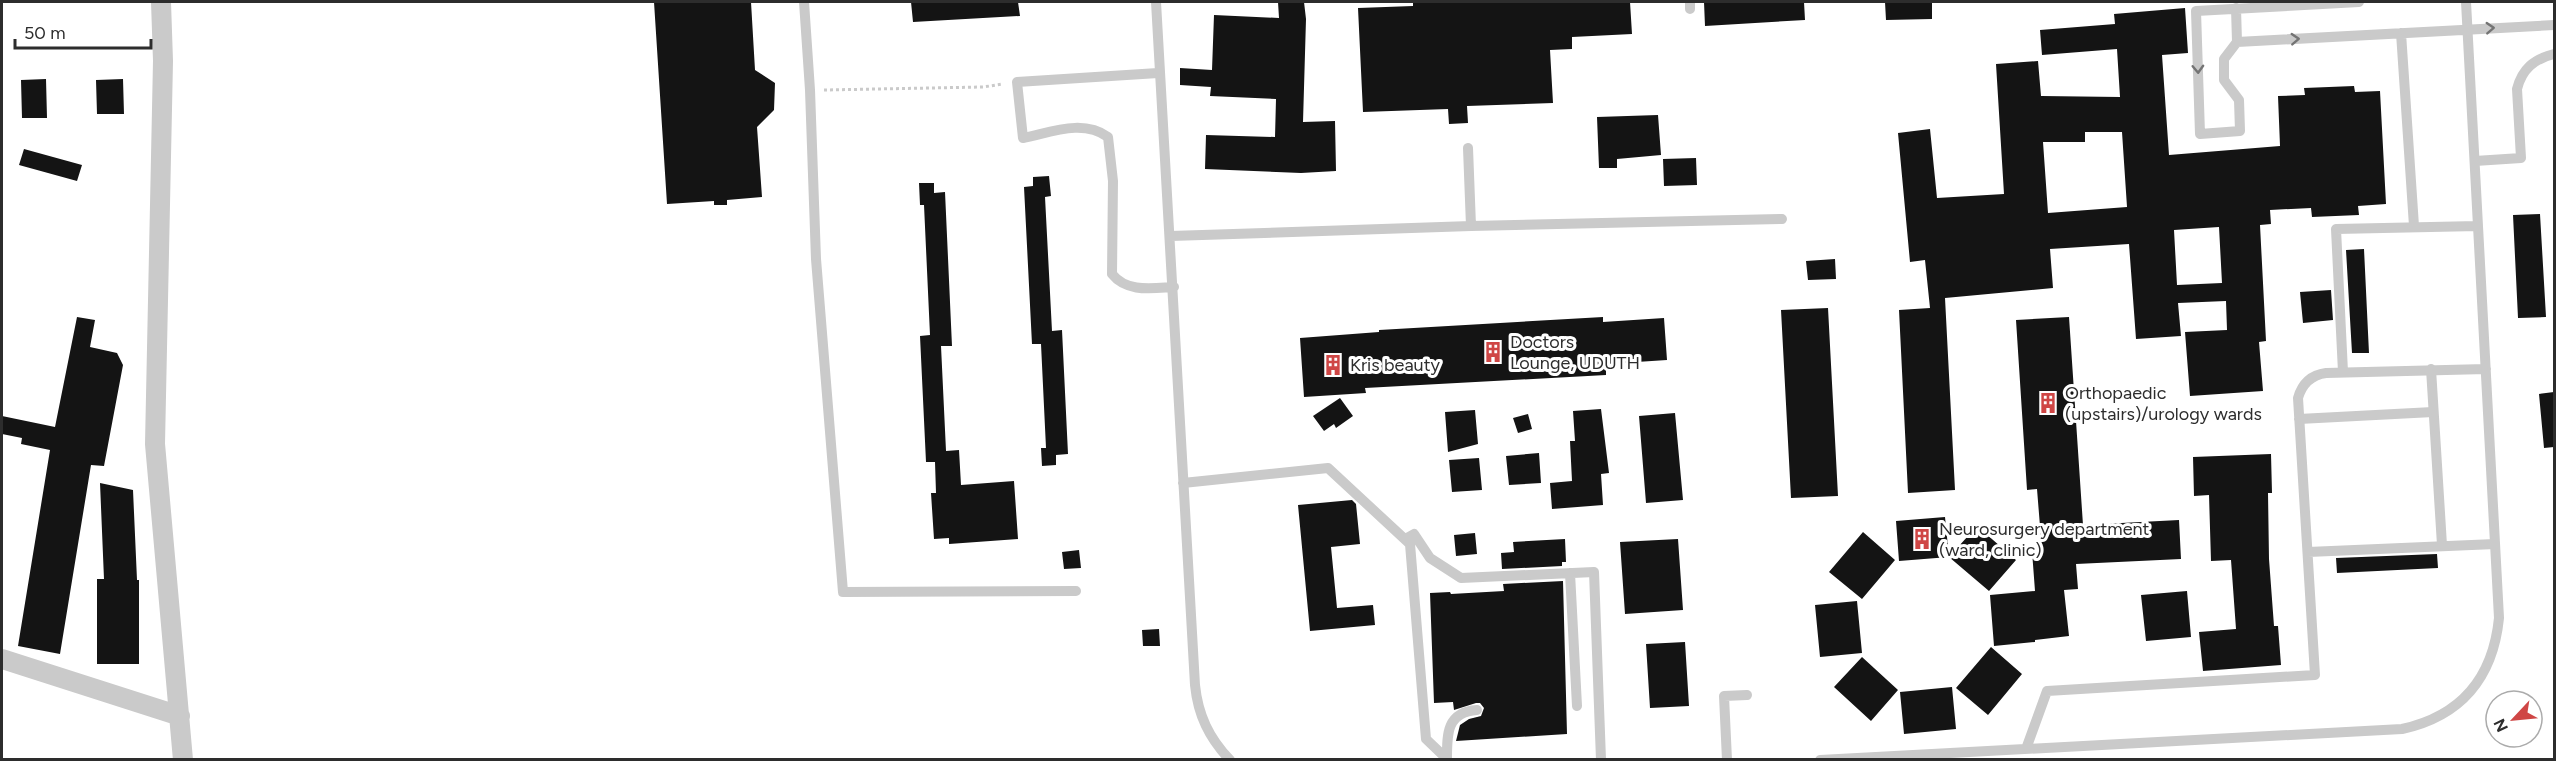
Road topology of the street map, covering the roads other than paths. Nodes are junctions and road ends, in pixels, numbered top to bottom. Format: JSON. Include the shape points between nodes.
{"nodes":[{"id":1,"x":161,"y":2,"type":"edge"},
{"id":2,"x":804,"y":2,"type":"edge"},
{"id":3,"x":1156,"y":2,"type":"edge"},
{"id":4,"x":2360,"y":2,"type":"edge"},
{"id":5,"x":2466,"y":2,"type":"edge"},
{"id":6,"x":2236,"y":8,"type":"junction"},
{"id":7,"x":2554,"y":25,"type":"edge"},
{"id":8,"x":2468,"y":29,"type":"junction"},
{"id":9,"x":2401,"y":33,"type":"junction"},
{"id":10,"x":2237,"y":42,"type":"junction"},
{"id":11,"x":2554,"y":54,"type":"edge"},
{"id":12,"x":1158,"y":73,"type":"junction"},
{"id":13,"x":1468,"y":148,"type":"dead end"},
{"id":14,"x":2475,"y":161,"type":"junction"},
{"id":15,"x":1782,"y":219,"type":"dead end"},
{"id":16,"x":1471,"y":226,"type":"junction"},
{"id":17,"x":2414,"y":226,"type":"junction"},
{"id":18,"x":2478,"y":226,"type":"junction"},
{"id":19,"x":1171,"y":237,"type":"junction"},
{"id":20,"x":1174,"y":287,"type":"junction"},
{"id":21,"x":2432,"y":369,"type":"junction"},
{"id":22,"x":2486,"y":369,"type":"junction"},
{"id":23,"x":2343,"y":372,"type":"junction"},
{"id":24,"x":2433,"y":412,"type":"junction"},
{"id":25,"x":2299,"y":419,"type":"junction"},
{"id":26,"x":1183,"y":483,"type":"junction"},
{"id":27,"x":1405,"y":539,"type":"junction"},
{"id":28,"x":2495,"y":544,"type":"junction"},
{"id":29,"x":2442,"y":545,"type":"junction"},
{"id":30,"x":2308,"y":552,"type":"junction"},
{"id":31,"x":1570,"y":573,"type":"junction"},
{"id":32,"x":1076,"y":591,"type":"dead end"},
{"id":33,"x":2,"y":659,"type":"edge"},
{"id":34,"x":1747,"y":695,"type":"dead end"},
{"id":35,"x":1577,"y":706,"type":"dead end"},
{"id":36,"x":1477,"y":710,"type":"dead end"},
{"id":37,"x":180,"y":716,"type":"junction"},
{"id":38,"x":2026,"y":749,"type":"junction"},
{"id":39,"x":183,"y":759,"type":"edge"},
{"id":40,"x":1230,"y":759,"type":"edge"},
{"id":41,"x":1447,"y":759,"type":"edge"},
{"id":42,"x":1601,"y":759,"type":"edge"},
{"id":43,"x":1727,"y":759,"type":"edge"},
{"id":44,"x":1820,"y":759,"type":"edge"}],
"edges":[{"from":1,"to":37,"type":"street","via":[[155,444]]},
{"from":2,"to":32,"type":"lane","via":[[816,259],[843,592]]},
{"from":3,"to":12,"type":"lane"},
{"from":4,"to":6,"type":"lane"},
{"from":5,"to":8,"type":"lane"},
{"from":6,"to":10,"type":"lane"},
{"from":6,"to":10,"type":"lane","one_way":true,"via":[[2196,11],[2200,134],[2240,131],[2239,100],[2224,80],[2224,59]]},
{"from":8,"to":7,"type":"lane","one_way":true},
{"from":8,"to":9,"type":"lane"},
{"from":8,"to":14,"type":"lane"},
{"from":10,"to":9,"type":"lane","one_way":true},
{"from":9,"to":17,"type":"lane"},
{"from":11,"to":14,"type":"lane","via":[[2528,66],[2519,81],[2521,158]]},
{"from":12,"to":19,"type":"lane"},
{"from":12,"to":20,"type":"lane","via":[[1017,82],[1023,138],[1082,126],[1108,137],[1113,181],[1112,274],[1117,281],[1132,288]]},
{"from":13,"to":16,"type":"lane"},
{"from":14,"to":18,"type":"lane"},
{"from":15,"to":16,"type":"lane"},
{"from":16,"to":19,"type":"lane"},
{"from":17,"to":18,"type":"lane"},
{"from":17,"to":23,"type":"lane","via":[[2336,229]]},
{"from":18,"to":22,"type":"lane"},
{"from":19,"to":20,"type":"lane"},
{"from":20,"to":26,"type":"lane"},
{"from":21,"to":22,"type":"lane"},
{"from":21,"to":23,"type":"lane"},
{"from":21,"to":24,"type":"lane"},
{"from":22,"to":28,"type":"lane"},
{"from":23,"to":25,"type":"lane","via":[[2319,374],[2306,382],[2298,398]]},
{"from":24,"to":25,"type":"lane"},
{"from":24,"to":29,"type":"lane"},
{"from":25,"to":30,"type":"lane"},
{"from":26,"to":27,"type":"lane","via":[[1328,468]]},
{"from":26,"to":40,"type":"lane","via":[[1197,700],[1213,740]]},
{"from":27,"to":31,"type":"lane","via":[[1414,534],[1430,558],[1461,578]]},
{"from":27,"to":41,"type":"lane","via":[[1410,544],[1426,739]]},
{"from":28,"to":29,"type":"lane"},
{"from":28,"to":38,"type":"lane","via":[[2499,618],[2494,650],[2470,692],[2432,720],[2402,729]]},
{"from":29,"to":30,"type":"lane"},
{"from":30,"to":38,"type":"lane","via":[[2315,675],[2047,691]]},
{"from":31,"to":35,"type":"lane"},
{"from":31,"to":42,"type":"lane","via":[[1594,573]]},
{"from":33,"to":37,"type":"street"},
{"from":34,"to":43,"type":"lane","via":[[1724,696]]},
{"from":36,"to":41,"type":"lane","via":[[1460,714],[1450,726]]},
{"from":37,"to":39,"type":"street"},
{"from":38,"to":44,"type":"lane"}]}
